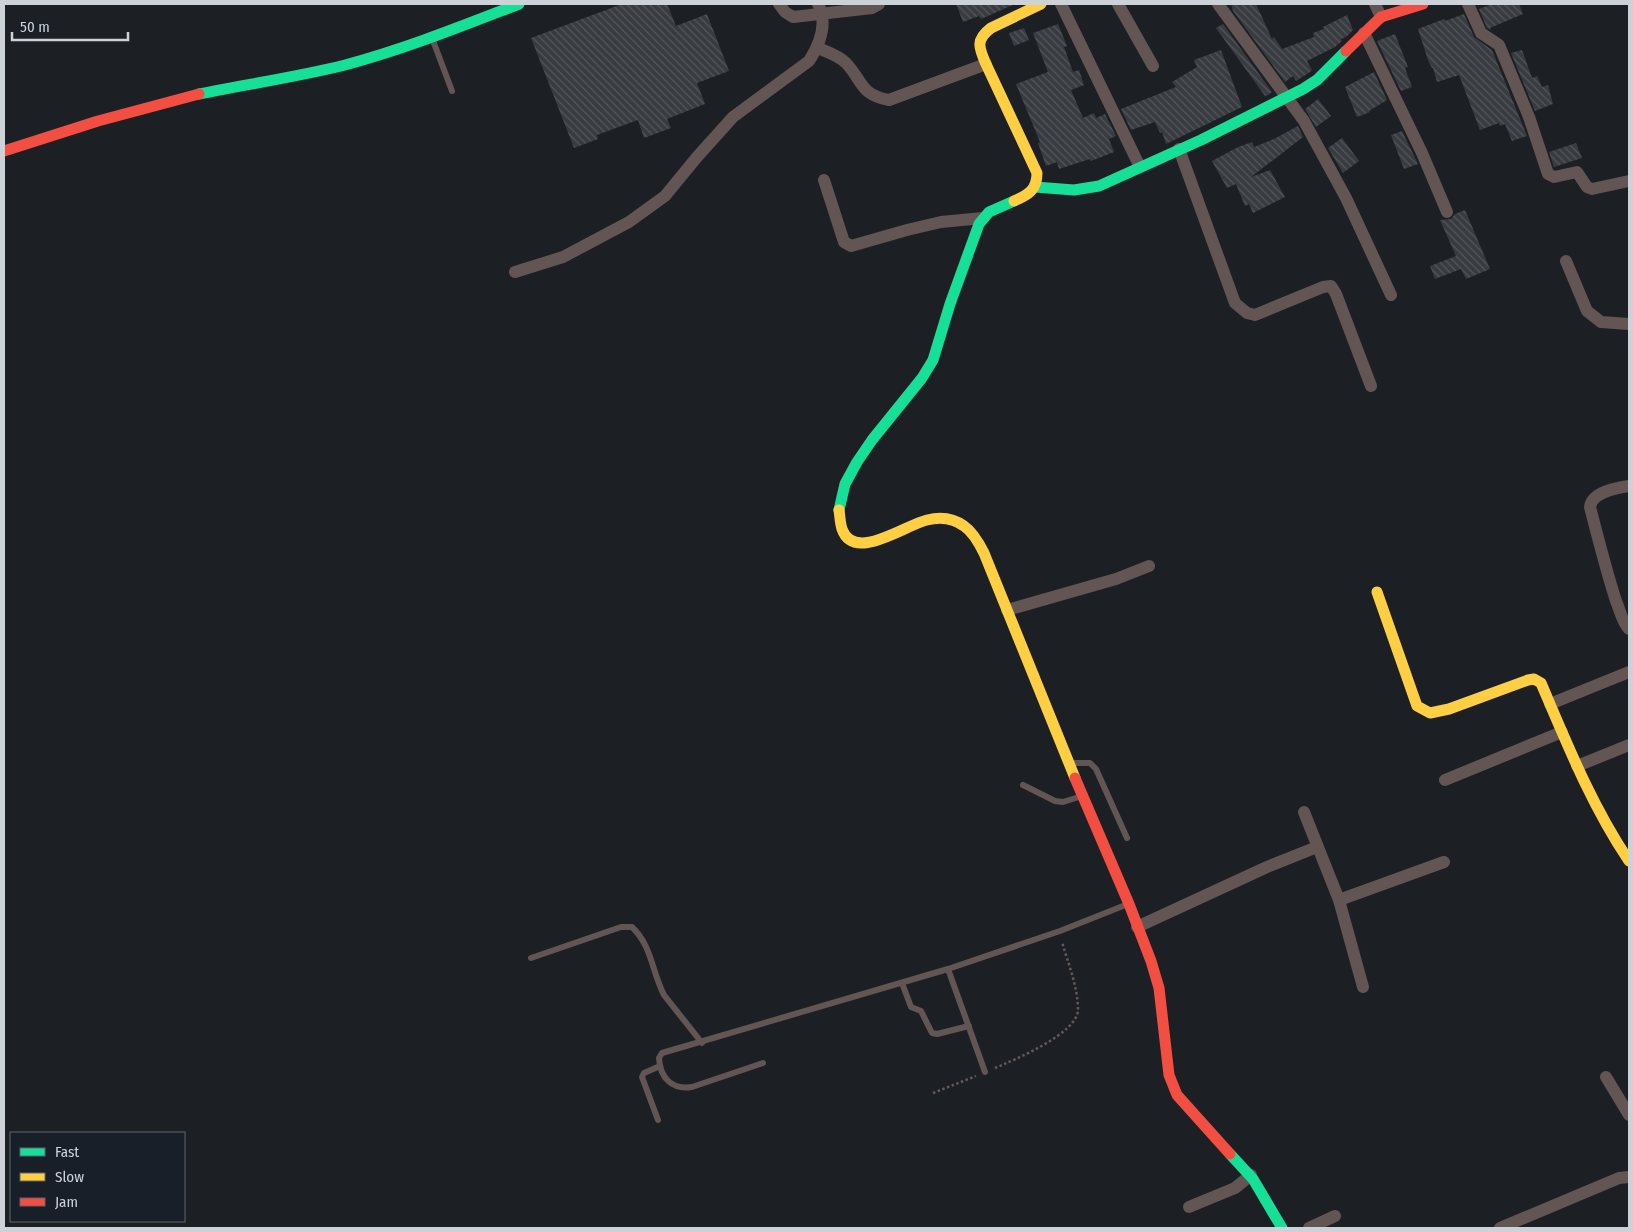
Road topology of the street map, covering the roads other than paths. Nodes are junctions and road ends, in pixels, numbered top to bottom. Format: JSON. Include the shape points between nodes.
{"nodes":[{"id":1,"x":520,"y":4,"type":"edge"},
{"id":2,"x":780,"y":4,"type":"edge"},
{"id":3,"x":879,"y":4,"type":"edge"},
{"id":4,"x":1041,"y":4,"type":"edge"},
{"id":5,"x":1061,"y":4,"type":"edge"},
{"id":6,"x":1118,"y":4,"type":"edge"},
{"id":7,"x":1218,"y":4,"type":"edge"},
{"id":8,"x":1375,"y":4,"type":"edge"},
{"id":9,"x":1423,"y":4,"type":"edge"},
{"id":10,"x":1468,"y":4,"type":"edge"},
{"id":11,"x":821,"y":8,"type":"edge"},
{"id":12,"x":1381,"y":17,"type":"junction"},
{"id":13,"x":1364,"y":33,"type":"junction"},
{"id":14,"x":432,"y":37,"type":"junction"},
{"id":15,"x":818,"y":48,"type":"junction"},
{"id":16,"x":986,"y":64,"type":"junction"},
{"id":17,"x":1153,"y":66,"type":"dead end"},
{"id":18,"x":452,"y":91,"type":"dead end"},
{"id":19,"x":1287,"y":98,"type":"junction"},
{"id":20,"x":1179,"y":150,"type":"junction"},
{"id":21,"x":4,"y":151,"type":"edge"},
{"id":22,"x":1140,"y":167,"type":"junction"},
{"id":23,"x":824,"y":180,"type":"dead end"},
{"id":24,"x":1629,"y":180,"type":"edge"},
{"id":25,"x":1035,"y":187,"type":"junction"},
{"id":26,"x":1447,"y":212,"type":"dead end"},
{"id":27,"x":983,"y":218,"type":"junction"},
{"id":28,"x":1566,"y":261,"type":"dead end"},
{"id":29,"x":515,"y":272,"type":"dead end"},
{"id":30,"x":1391,"y":295,"type":"dead end"},
{"id":31,"x":1629,"y":324,"type":"edge"},
{"id":32,"x":1371,"y":386,"type":"dead end"},
{"id":33,"x":1629,"y":486,"type":"edge"},
{"id":34,"x":1148,"y":566,"type":"dead end"},
{"id":35,"x":1377,"y":592,"type":"dead end"},
{"id":36,"x":1007,"y":610,"type":"junction"},
{"id":37,"x":1629,"y":629,"type":"edge"},
{"id":38,"x":1629,"y":672,"type":"edge"},
{"id":39,"x":1550,"y":704,"type":"junction"},
{"id":40,"x":1562,"y":732,"type":"junction"},
{"id":41,"x":1629,"y":745,"type":"edge"},
{"id":42,"x":1069,"y":763,"type":"junction"},
{"id":43,"x":1577,"y":766,"type":"junction"},
{"id":44,"x":1445,"y":780,"type":"dead end"},
{"id":45,"x":1022,"y":786,"type":"dead end"},
{"id":46,"x":1082,"y":795,"type":"junction"},
{"id":47,"x":1304,"y":812,"type":"dead end"},
{"id":48,"x":1127,"y":838,"type":"dead end"},
{"id":49,"x":1318,"y":847,"type":"junction"},
{"id":50,"x":1629,"y":861,"type":"edge"},
{"id":51,"x":1444,"y":862,"type":"dead end"},
{"id":52,"x":1340,"y":900,"type":"junction"},
{"id":53,"x":1129,"y":904,"type":"junction"},
{"id":54,"x":1137,"y":927,"type":"junction"},
{"id":55,"x":531,"y":958,"type":"dead end"},
{"id":56,"x":948,"y":969,"type":"junction"},
{"id":57,"x":902,"y":983,"type":"junction"},
{"id":58,"x":1363,"y":987,"type":"dead end"},
{"id":59,"x":969,"y":1026,"type":"junction"},
{"id":60,"x":702,"y":1043,"type":"junction"},
{"id":61,"x":763,"y":1063,"type":"dead end"},
{"id":62,"x":660,"y":1066,"type":"junction"},
{"id":63,"x":985,"y":1072,"type":"road end"},
{"id":64,"x":1606,"y":1077,"type":"dead end"},
{"id":65,"x":1629,"y":1115,"type":"edge"},
{"id":66,"x":658,"y":1120,"type":"dead end"},
{"id":67,"x":1251,"y":1175,"type":"junction"},
{"id":68,"x":1629,"y":1177,"type":"edge"},
{"id":69,"x":1190,"y":1207,"type":"dead end"},
{"id":70,"x":1335,"y":1216,"type":"dead end"},
{"id":71,"x":1282,"y":1228,"type":"edge"},
{"id":72,"x":1309,"y":1228,"type":"edge"},
{"id":73,"x":1500,"y":1228,"type":"edge"}],
"edges":[{"from":1,"to":14,"type":"street"},
{"from":2,"to":11,"type":"street","via":[[793,17]]},
{"from":3,"to":11,"type":"street","via":[[872,8]]},
{"from":4,"to":16,"type":"street","via":[[981,36],[980,49]]},
{"from":5,"to":22,"type":"street"},
{"from":6,"to":17,"type":"street"},
{"from":7,"to":19,"type":"street"},
{"from":8,"to":12,"type":"street"},
{"from":9,"to":12,"type":"street"},
{"from":10,"to":24,"type":"street","via":[[1481,33],[1499,45],[1548,174],[1554,177],[1577,172],[1592,189]]},
{"from":11,"to":15,"type":"street"},
{"from":12,"to":13,"type":"street"},
{"from":13,"to":19,"type":"street","via":[[1316,80]]},
{"from":13,"to":26,"type":"street"},
{"from":14,"to":18,"type":"lane"},
{"from":14,"to":21,"type":"street","via":[[341,66],[138,109]]},
{"from":15,"to":16,"type":"street","via":[[845,62],[864,89],[878,98],[889,100]]},
{"from":15,"to":29,"type":"street","via":[[809,61],[732,117],[665,196],[629,222],[563,257]]},
{"from":16,"to":25,"type":"street","via":[[1037,173]]},
{"from":19,"to":20,"type":"street"},
{"from":19,"to":30,"type":"street","via":[[1304,121],[1346,198]]},
{"from":20,"to":22,"type":"street"},
{"from":20,"to":32,"type":"street","via":[[1235,303],[1255,315],[1331,286]]},
{"from":22,"to":25,"type":"street","via":[[1086,189]]},
{"from":23,"to":27,"type":"street","via":[[844,242],[851,246],[932,224]]},
{"from":25,"to":27,"type":"street","via":[[1030,193]]},
{"from":27,"to":36,"type":"street","via":[[959,279],[935,358],[857,462],[843,489],[839,520],[848,539],[856,543],[870,543],[905,528],[942,518],[961,524],[970,530],[984,553]]},
{"from":28,"to":31,"type":"street","via":[[1587,311],[1601,322]]},
{"from":33,"to":37,"type":"street","via":[[1596,495],[1590,500],[1608,575]]},
{"from":34,"to":36,"type":"street","via":[[1116,579]]},
{"from":35,"to":39,"type":"street","via":[[1417,706],[1430,712],[1450,709],[1534,679],[1541,683]]},
{"from":36,"to":42,"type":"street"},
{"from":38,"to":39,"type":"street"},
{"from":39,"to":40,"type":"street"},
{"from":40,"to":43,"type":"street"},
{"from":40,"to":44,"type":"street"},
{"from":41,"to":43,"type":"street"},
{"from":42,"to":46,"type":"street"},
{"from":42,"to":48,"type":"lane","via":[[1090,763],[1096,769]]},
{"from":43,"to":50,"type":"street"},
{"from":45,"to":46,"type":"lane","via":[[1055,801],[1063,802]]},
{"from":46,"to":53,"type":"street"},
{"from":47,"to":49,"type":"street"},
{"from":49,"to":52,"type":"street"},
{"from":49,"to":54,"type":"street"},
{"from":51,"to":52,"type":"street"},
{"from":52,"to":58,"type":"street"},
{"from":53,"to":54,"type":"street"},
{"from":53,"to":56,"type":"lane"},
{"from":54,"to":67,"type":"street","via":[[1159,988],[1169,1074],[1177,1095]]},
{"from":55,"to":60,"type":"lane","via":[[621,927],[632,928],[648,951],[664,995]]},
{"from":56,"to":57,"type":"lane"},
{"from":56,"to":59,"type":"lane"},
{"from":57,"to":59,"type":"lane","via":[[911,1008],[920,1011],[932,1033]]},
{"from":57,"to":60,"type":"lane"},
{"from":59,"to":63,"type":"lane"},
{"from":60,"to":62,"type":"lane","via":[[662,1053]]},
{"from":61,"to":62,"type":"lane","via":[[682,1088],[669,1083]]},
{"from":62,"to":66,"type":"lane","via":[[642,1077]]},
{"from":64,"to":65,"type":"street"},
{"from":67,"to":69,"type":"street","via":[[1235,1188]]},
{"from":67,"to":71,"type":"street"},
{"from":68,"to":73,"type":"street","via":[[1619,1178]]},
{"from":70,"to":72,"type":"street"}]}
